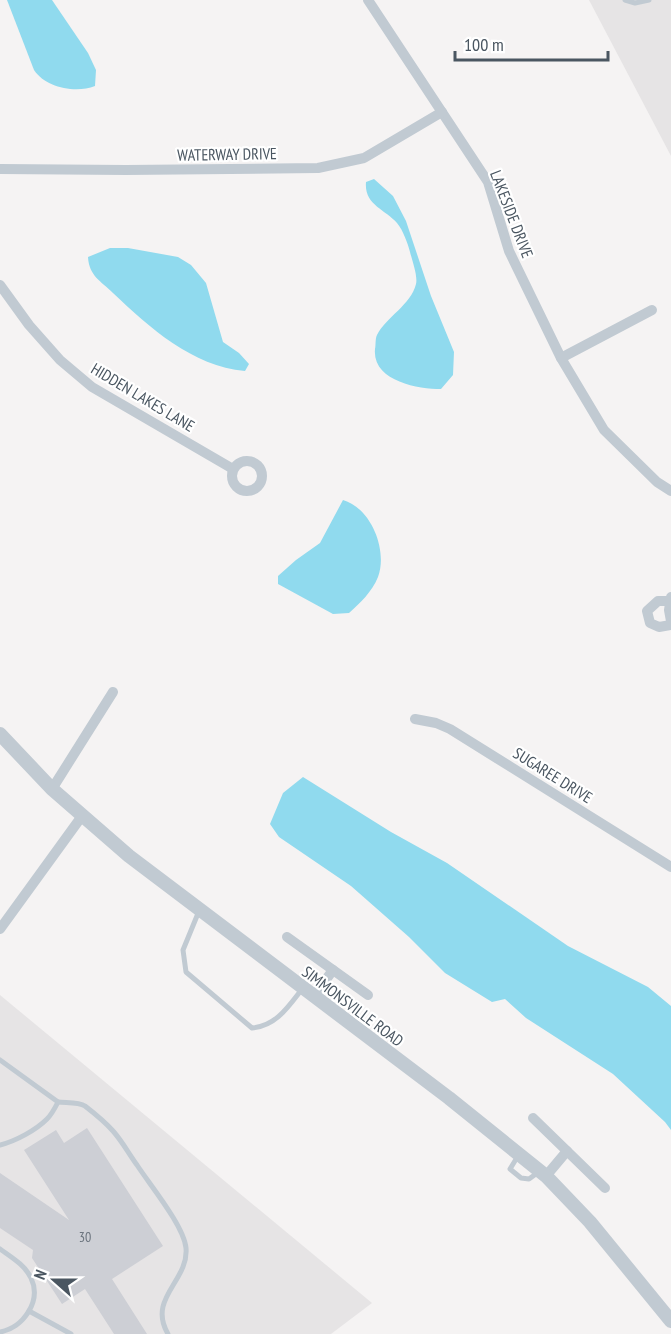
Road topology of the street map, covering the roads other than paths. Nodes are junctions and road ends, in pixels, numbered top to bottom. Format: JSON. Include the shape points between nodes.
{"nodes":[{"id":1,"x":368,"y":0,"type":"edge"},
{"id":2,"x":625,"y":0,"type":"edge"},
{"id":3,"x":649,"y":0,"type":"edge"},
{"id":4,"x":442,"y":112,"type":"junction"},
{"id":5,"x":0,"y":169,"type":"edge"},
{"id":6,"x":0,"y":285,"type":"edge"},
{"id":7,"x":652,"y":310,"type":"dead end"},
{"id":8,"x":561,"y":358,"type":"junction"},
{"id":9,"x":233,"y":469,"type":"dead end"},
{"id":10,"x":671,"y":491,"type":"edge"},
{"id":11,"x":671,"y":599,"type":"edge"},
{"id":12,"x":671,"y":623,"type":"edge"},
{"id":13,"x":113,"y":692,"type":"dead end"},
{"id":14,"x":415,"y":719,"type":"dead end"},
{"id":15,"x":0,"y":734,"type":"edge"},
{"id":16,"x":52,"y":789,"type":"junction"},
{"id":17,"x":81,"y":816,"type":"junction"},
{"id":18,"x":671,"y":867,"type":"edge"},
{"id":19,"x":199,"y":911,"type":"junction"},
{"id":20,"x":0,"y":928,"type":"edge"},
{"id":21,"x":287,"y":936,"type":"dead end"},
{"id":22,"x":333,"y":970,"type":"junction"},
{"id":23,"x":308,"y":993,"type":"junction"},
{"id":24,"x":369,"y":995,"type":"dead end"},
{"id":25,"x":0,"y":1060,"type":"edge"},
{"id":26,"x":58,"y":1102,"type":"junction"},
{"id":27,"x":533,"y":1118,"type":"dead end"},
{"id":28,"x":0,"y":1144,"type":"edge"},
{"id":29,"x":567,"y":1151,"type":"junction"},
{"id":30,"x":543,"y":1174,"type":"junction"},
{"id":31,"x":605,"y":1188,"type":"dead end"},
{"id":32,"x":0,"y":1249,"type":"edge"},
{"id":33,"x":29,"y":1311,"type":"junction"},
{"id":34,"x":671,"y":1321,"type":"edge"},
{"id":35,"x":0,"y":1332,"type":"edge"},
{"id":36,"x":71,"y":1334,"type":"edge"},
{"id":37,"x":168,"y":1334,"type":"edge"}],
"edges":[{"from":1,"to":4,"type":"street","name":"LAKESIDE DRIVE"},
{"from":2,"to":3,"type":"lane"},
{"from":4,"to":5,"type":"street","name":"WATERWAY DRIVE","via":[[364,158],[318,168]]},
{"from":4,"to":8,"type":"street","name":"LAKESIDE DRIVE","via":[[488,182],[509,251]]},
{"from":6,"to":9,"type":"street","name":"HIDDEN LAKES LANE","via":[[60,360],[92,387]]},
{"from":7,"to":8,"type":"street"},
{"from":8,"to":10,"type":"street","name":"LAKESIDE DRIVE","via":[[604,430]]},
{"from":11,"to":12,"type":"street"},
{"from":11,"to":12,"type":"street","via":[[658,601],[647,611],[650,623],[659,627]]},
{"from":13,"to":16,"type":"street"},
{"from":14,"to":18,"type":"street","name":"SUGAREE DRIVE","via":[[450,729]]},
{"from":15,"to":16,"type":"street","name":"SIMMONSVILLE ROAD"},
{"from":16,"to":17,"type":"street","name":"SIMMONSVILLE ROAD"},
{"from":17,"to":19,"type":"street","name":"SIMMONSVILLE ROAD"},
{"from":17,"to":20,"type":"street"},
{"from":19,"to":23,"type":"street","name":"SIMMONSVILLE ROAD"},
{"from":19,"to":23,"type":"lane","via":[[183,950],[186,972],[252,1028],[266,1027]]},
{"from":21,"to":22,"type":"street"},
{"from":22,"to":23,"type":"street"},
{"from":22,"to":24,"type":"street"},
{"from":23,"to":30,"type":"street","name":"SIMMONSVILLE ROAD"},
{"from":25,"to":26,"type":"lane"},
{"from":26,"to":28,"type":"lane","via":[[48,1118],[33,1130]]},
{"from":26,"to":37,"type":"lane","via":[[83,1105],[113,1131],[183,1237],[185,1261],[161,1314]]},
{"from":27,"to":29,"type":"street"},
{"from":29,"to":30,"type":"street"},
{"from":29,"to":31,"type":"street"},
{"from":30,"to":34,"type":"street","name":"SIMMONSVILLE ROAD","via":[[590,1222]]},
{"from":32,"to":33,"type":"lane","via":[[19,1263],[32,1280],[34,1294]]},
{"from":33,"to":35,"type":"lane","via":[[21,1322]]},
{"from":33,"to":36,"type":"lane"}]}
